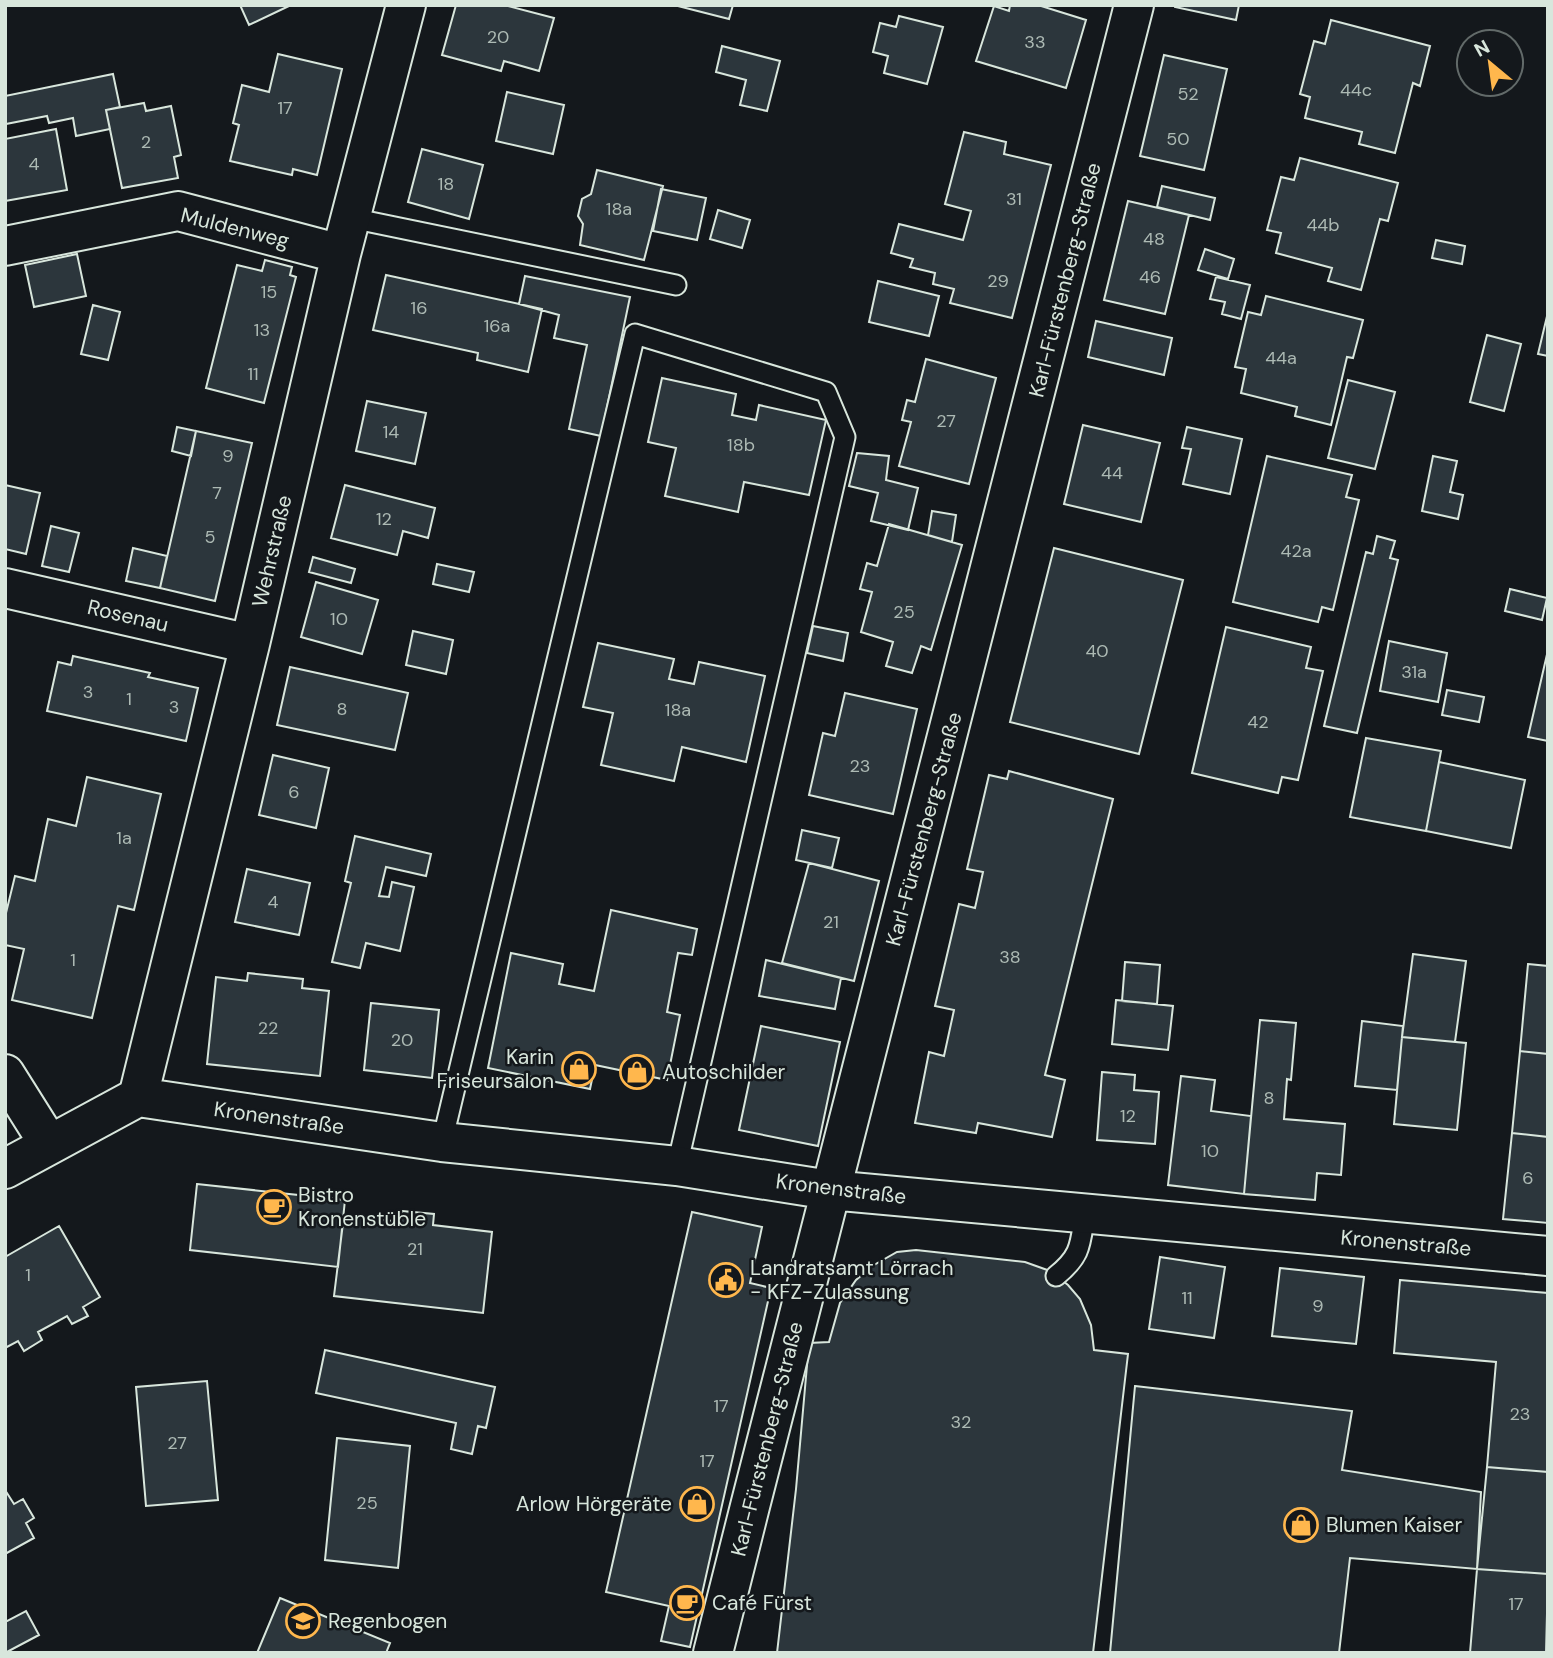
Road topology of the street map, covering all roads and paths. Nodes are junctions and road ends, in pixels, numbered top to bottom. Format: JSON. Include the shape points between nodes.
{"nodes":[{"id":1,"x":406,"y":5,"type":"edge"},
{"id":2,"x":1134,"y":5,"type":"edge"},
{"id":3,"x":346,"y":236,"type":"junction"},
{"id":4,"x":5,"y":246,"type":"edge"},
{"id":5,"x":676,"y":285,"type":"dead end"},
{"id":6,"x":5,"y":588,"type":"edge"},
{"id":7,"x":250,"y":644,"type":"junction"},
{"id":8,"x":5,"y":1074,"type":"edge"},
{"id":9,"x":138,"y":1097,"type":"junction"},
{"id":10,"x":442,"y":1142,"type":"junction"},
{"id":11,"x":49,"y":1144,"type":"junction"},
{"id":12,"x":677,"y":1166,"type":"junction"},
{"id":13,"x":5,"y":1169,"type":"edge"},
{"id":14,"x":830,"y":1190,"type":"junction"},
{"id":15,"x":1085,"y":1213,"type":"junction"},
{"id":16,"x":1548,"y":1256,"type":"edge"},
{"id":17,"x":1056,"y":1276,"type":"dead end"},
{"id":18,"x":713,"y":1653,"type":"edge"}],
"edges":[{"from":1,"to":3,"type":"street","name":"Wehrstraße"},
{"from":2,"to":14,"type":"street","name":"Karl-Fürstenberg-Straße"},
{"from":3,"to":4,"type":"street","name":"Muldenweg","via":[[178,211]]},
{"from":3,"to":5,"type":"lane"},
{"from":3,"to":7,"type":"street","name":"Wehrstraße"},
{"from":6,"to":7,"type":"street","name":"Rosenau"},
{"from":7,"to":9,"type":"street","name":"Wehrstraße"},
{"from":8,"to":11,"type":"street"},
{"from":9,"to":10,"type":"street","name":"Kronenstraße"},
{"from":9,"to":11,"type":"street"},
{"from":10,"to":12,"type":"street","name":"Kronenstraße"},
{"from":10,"to":12,"type":"lane","via":[[635,334],[826,392],[845,437]]},
{"from":11,"to":13,"type":"street"},
{"from":12,"to":14,"type":"street","name":"Kronenstraße"},
{"from":14,"to":15,"type":"street","name":"Kronenstraße"},
{"from":14,"to":18,"type":"street","name":"Karl-Fürstenberg-Straße"},
{"from":15,"to":16,"type":"street","name":"Kronenstraße"},
{"from":15,"to":17,"type":"lane","via":[[1079,1250]]}]}
